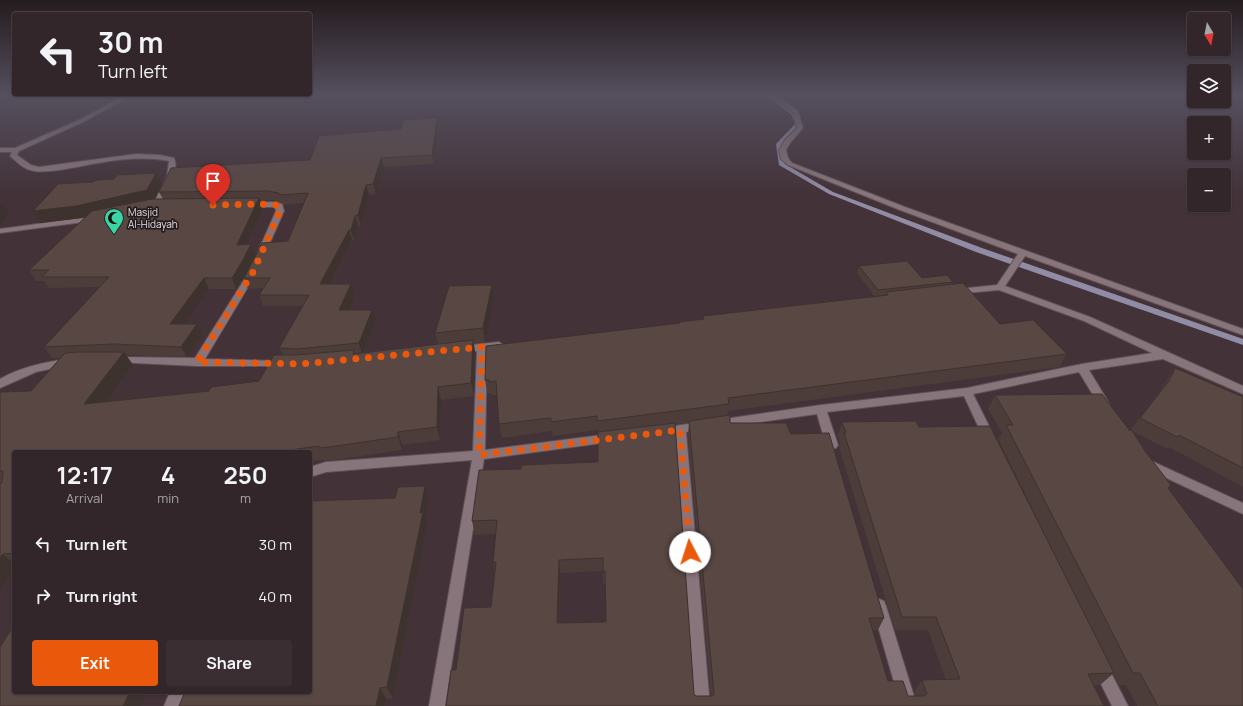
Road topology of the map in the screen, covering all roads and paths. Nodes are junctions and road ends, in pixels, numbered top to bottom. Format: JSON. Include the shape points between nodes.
{"nodes":[{"id":1,"x":66,"y":128,"type":"edge"},
{"id":2,"x":800,"y":128,"type":"edge"},
{"id":3,"x":0,"y":150,"type":"edge"},
{"id":4,"x":14,"y":153,"type":"junction"},
{"id":5,"x":240,"y":205,"type":"edge"},
{"id":6,"x":157,"y":206,"type":"edge"},
{"id":7,"x":105,"y":216,"type":"edge"},
{"id":8,"x":0,"y":231,"type":"edge"},
{"id":9,"x":1023,"y":253,"type":"junction"},
{"id":10,"x":1002,"y":285,"type":"junction"},
{"id":11,"x":945,"y":294,"type":"edge"},
{"id":12,"x":1243,"y":332,"type":"edge"},
{"id":13,"x":511,"y":344,"type":"edge"},
{"id":14,"x":482,"y":347,"type":"junction"},
{"id":15,"x":451,"y":350,"type":"edge"},
{"id":16,"x":1164,"y":356,"type":"junction"},
{"id":17,"x":110,"y":360,"type":"edge"},
{"id":18,"x":80,"y":361,"type":"edge"},
{"id":19,"x":197,"y":362,"type":"junction"},
{"id":20,"x":294,"y":364,"type":"edge"},
{"id":21,"x":1082,"y":368,"type":"junction"},
{"id":22,"x":0,"y":384,"type":"edge"},
{"id":23,"x":1243,"y":390,"type":"edge"},
{"id":24,"x":967,"y":392,"type":"junction"},
{"id":25,"x":821,"y":409,"type":"junction"},
{"id":26,"x":1110,"y":414,"type":"edge"},
{"id":27,"x":680,"y":430,"type":"junction"},
{"id":28,"x":649,"y":434,"type":"edge"},
{"id":29,"x":618,"y":437,"type":"edge"},
{"id":30,"x":995,"y":449,"type":"edge"},
{"id":31,"x":834,"y":454,"type":"edge"},
{"id":32,"x":479,"y":455,"type":"junction"},
{"id":33,"x":312,"y":471,"type":"edge"},
{"id":34,"x":1154,"y":479,"type":"edge"},
{"id":35,"x":1243,"y":509,"type":"edge"},
{"id":36,"x":875,"y":592,"type":"edge"},
{"id":37,"x":1095,"y":656,"type":"edge"},
{"id":38,"x":177,"y":694,"type":"edge"},
{"id":39,"x":172,"y":706,"type":"edge"},
{"id":40,"x":437,"y":706,"type":"edge"},
{"id":41,"x":702,"y":706,"type":"edge"},
{"id":42,"x":909,"y":706,"type":"edge"},
{"id":43,"x":1120,"y":706,"type":"edge"}],
"edges":[{"from":1,"to":4,"type":"street"},
{"from":2,"to":9,"type":"street","via":[[782,149],[781,156],[790,164]]},
{"from":3,"to":4,"type":"street"},
{"from":4,"to":6,"type":"street","via":[[26,166],[35,169],[144,157],[161,156],[172,159],[168,182]]},
{"from":5,"to":19,"type":"street","via":[[272,204],[279,206],[280,211],[253,272]]},
{"from":7,"to":8,"type":"street"},
{"from":9,"to":10,"type":"street"},
{"from":9,"to":12,"type":"street"},
{"from":10,"to":11,"type":"street"},
{"from":10,"to":16,"type":"street","via":[[1086,319]]},
{"from":13,"to":14,"type":"street"},
{"from":14,"to":15,"type":"street"},
{"from":14,"to":32,"type":"street"},
{"from":16,"to":21,"type":"street"},
{"from":16,"to":23,"type":"street"},
{"from":17,"to":19,"type":"street"},
{"from":18,"to":22,"type":"street","via":[[46,365]]},
{"from":19,"to":20,"type":"street"},
{"from":21,"to":24,"type":"street"},
{"from":21,"to":26,"type":"street"},
{"from":24,"to":25,"type":"street"},
{"from":24,"to":30,"type":"street"},
{"from":25,"to":27,"type":"street"},
{"from":25,"to":31,"type":"street"},
{"from":27,"to":28,"type":"street"},
{"from":27,"to":41,"type":"street"},
{"from":29,"to":32,"type":"street"},
{"from":32,"to":33,"type":"street","via":[[326,467]]},
{"from":32,"to":40,"type":"street"},
{"from":34,"to":35,"type":"street","via":[[1137,458]]},
{"from":36,"to":42,"type":"street"},
{"from":37,"to":43,"type":"street"},
{"from":38,"to":39,"type":"street"}]}
